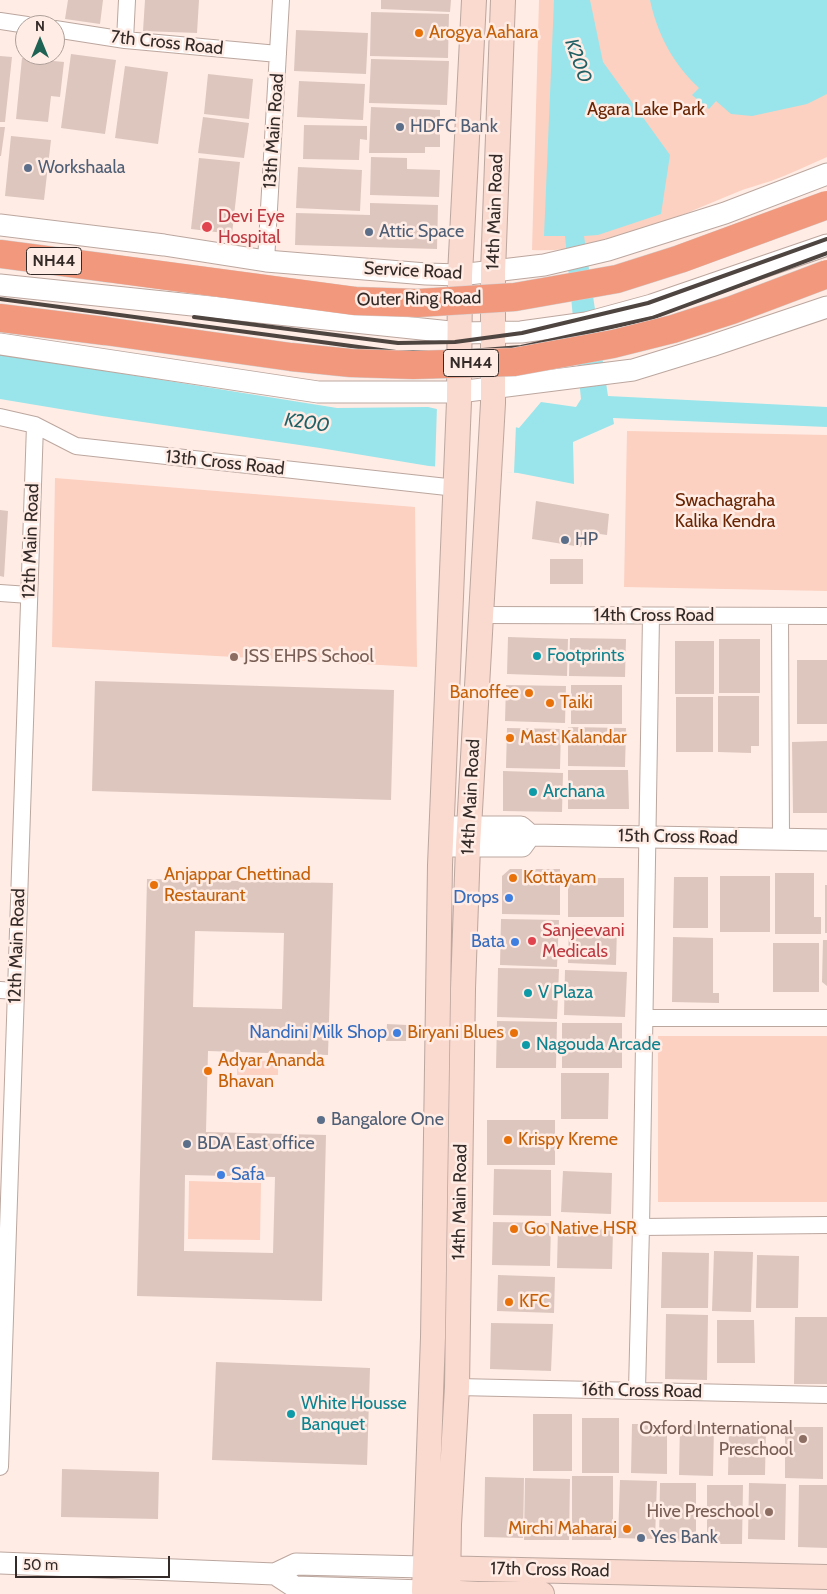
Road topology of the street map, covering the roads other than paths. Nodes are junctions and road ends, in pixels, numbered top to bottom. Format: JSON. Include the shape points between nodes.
{"nodes":[{"id":1,"x":127,"y":0,"type":"edge"},
{"id":2,"x":282,"y":0,"type":"edge"},
{"id":3,"x":474,"y":0,"type":"edge"},
{"id":4,"x":503,"y":0,"type":"edge"},
{"id":5,"x":0,"y":21,"type":"edge"},
{"id":6,"x":15,"y":23,"type":"edge"},
{"id":7,"x":65,"y":31,"type":"edge"},
{"id":8,"x":125,"y":40,"type":"junction"},
{"id":9,"x":278,"y":54,"type":"junction"},
{"id":10,"x":827,"y":174,"type":"edge"},
{"id":11,"x":827,"y":205,"type":"edge"},
{"id":12,"x":0,"y":225,"type":"edge"},
{"id":13,"x":827,"y":245,"type":"edge"},
{"id":14,"x":0,"y":254,"type":"edge"},
{"id":15,"x":266,"y":261,"type":"junction"},
{"id":16,"x":493,"y":272,"type":"junction"},
{"id":17,"x":827,"y":274,"type":"edge"},
{"id":18,"x":460,"y":275,"type":"junction"},
{"id":19,"x":0,"y":286,"type":"edge"},
{"id":20,"x":827,"y":307,"type":"edge"},
{"id":21,"x":0,"y":318,"type":"edge"},
{"id":22,"x":460,"y":333,"type":"junction"},
{"id":23,"x":492,"y":333,"type":"junction"},
{"id":24,"x":0,"y":344,"type":"edge"},
{"id":25,"x":493,"y":395,"type":"junction"},
{"id":26,"x":459,"y":396,"type":"junction"},
{"id":27,"x":0,"y":417,"type":"edge"},
{"id":28,"x":35,"y":425,"type":"junction"},
{"id":29,"x":456,"y":479,"type":"junction"},
{"id":30,"x":0,"y":593,"type":"edge"},
{"id":31,"x":29,"y":595,"type":"junction"},
{"id":32,"x":481,"y":615,"type":"junction"},
{"id":33,"x":651,"y":616,"type":"junction"},
{"id":34,"x":780,"y":616,"type":"junction"},
{"id":35,"x":827,"y":616,"type":"edge"},
{"id":36,"x":469,"y":836,"type":"junction"},
{"id":37,"x":648,"y":836,"type":"junction"},
{"id":38,"x":441,"y":837,"type":"junction"},
{"id":39,"x":781,"y":839,"type":"junction"},
{"id":40,"x":827,"y":840,"type":"edge"},
{"id":41,"x":8,"y":991,"type":"edge"},
{"id":42,"x":645,"y":1018,"type":"junction"},
{"id":43,"x":827,"y":1018,"type":"edge"},
{"id":44,"x":827,"y":1225,"type":"edge"},
{"id":45,"x":641,"y":1227,"type":"junction"},
{"id":46,"x":457,"y":1387,"type":"junction"},
{"id":47,"x":637,"y":1390,"type":"junction"},
{"id":48,"x":827,"y":1395,"type":"edge"},
{"id":49,"x":0,"y":1466,"type":"edge"},
{"id":50,"x":0,"y":1563,"type":"edge"},
{"id":51,"x":424,"y":1567,"type":"junction"},
{"id":52,"x":449,"y":1568,"type":"junction"},
{"id":53,"x":275,"y":1574,"type":"junction"},
{"id":54,"x":827,"y":1578,"type":"edge"},
{"id":55,"x":424,"y":1592,"type":"edge"},
{"id":56,"x":448,"y":1593,"type":"edge"},
{"id":57,"x":542,"y":1594,"type":"edge"}],
"edges":[{"from":1,"to":8,"type":"street"},
{"from":2,"to":9,"type":"street","name":"13th Main Road"},
{"from":3,"to":18,"type":"main road","name":"14th Main Road"},
{"from":4,"to":16,"type":"main road","name":"14th Main Road"},
{"from":5,"to":6,"type":"street"},
{"from":7,"to":8,"type":"street","name":"7th Cross Road"},
{"from":8,"to":9,"type":"street","name":"7th Cross Road"},
{"from":9,"to":15,"type":"street","name":"13th Main Road"},
{"from":10,"to":16,"type":"street","name":"Service Road","via":[[725,213],[608,250]]},
{"from":11,"to":14,"type":"highway","name":"Outer Ring Road","number":"NH44","bridge":true,"via":[[616,279],[516,297],[418,302],[355,301]]},
{"from":12,"to":15,"type":"street","name":"Service Road"},
{"from":13,"to":23,"type":"street","via":[[652,305],[586,323]]},
{"from":15,"to":18,"type":"street","name":"Service Road"},
{"from":16,"to":18,"type":"street","name":"Service Road"},
{"from":16,"to":23,"type":"main road","name":"14th Main Road"},
{"from":17,"to":21,"type":"highway","number":"NH44","bridge":true,"via":[[732,310],[673,328],[613,344],[514,362],[351,364]]},
{"from":18,"to":22,"type":"main road","name":"14th Main Road"},
{"from":19,"to":22,"type":"street"},
{"from":20,"to":25,"type":"street","via":[[633,370]]},
{"from":22,"to":23,"type":"street"},
{"from":22,"to":26,"type":"main road","name":"14th Main Road"},
{"from":23,"to":25,"type":"main road","name":"14th Main Road"},
{"from":24,"to":26,"type":"street","via":[[318,392]]},
{"from":25,"to":26,"type":"street"},
{"from":25,"to":32,"type":"main road","name":"14th Main Road"},
{"from":26,"to":29,"type":"main road","name":"14th Main Road"},
{"from":27,"to":28,"type":"street","name":"13th Cross Road"},
{"from":28,"to":29,"type":"street","name":"13th Cross Road","via":[[76,446]]},
{"from":28,"to":31,"type":"street","name":"12th Main Road"},
{"from":29,"to":38,"type":"main road","name":"14th Main Road"},
{"from":30,"to":31,"type":"street"},
{"from":31,"to":41,"type":"street","name":"12th Main Road"},
{"from":32,"to":33,"type":"street","name":"14th Cross Road"},
{"from":32,"to":36,"type":"main road","name":"14th Main Road"},
{"from":33,"to":34,"type":"street","name":"14th Cross Road"},
{"from":33,"to":37,"type":"street"},
{"from":34,"to":35,"type":"street","name":"14th Cross Road"},
{"from":34,"to":39,"type":"street"},
{"from":36,"to":37,"type":"street","name":"15th Cross Road","via":[[522,846],[530,835]]},
{"from":36,"to":38,"type":"street","name":"15th Cross Road"},
{"from":36,"to":46,"type":"main road","name":"14th Main Road","via":[[463,989]]},
{"from":37,"to":39,"type":"street","name":"15th Cross Road"},
{"from":37,"to":42,"type":"street"},
{"from":38,"to":51,"type":"main road","name":"14th Main Road","via":[[433,1327]]},
{"from":39,"to":40,"type":"street","name":"15th Cross Road"},
{"from":41,"to":49,"type":"street","name":"12th Main Road"},
{"from":42,"to":43,"type":"street"},
{"from":42,"to":45,"type":"street"},
{"from":44,"to":45,"type":"street"},
{"from":45,"to":47,"type":"street"},
{"from":46,"to":47,"type":"street","name":"16th Cross Road"},
{"from":46,"to":52,"type":"main road","name":"14th Main Road"},
{"from":47,"to":48,"type":"street","name":"16th Cross Road"},
{"from":50,"to":53,"type":"street","name":"17th Cross Road"},
{"from":51,"to":52,"type":"main road","name":"17th Cross Road"},
{"from":51,"to":53,"type":"street","name":"17th Cross Road","via":[[296,1564]]},
{"from":51,"to":55,"type":"main road","name":"14th Main Road"},
{"from":52,"to":54,"type":"main road","name":"17th Cross Road"},
{"from":52,"to":56,"type":"main road","name":"14th Main Road"},
{"from":53,"to":55,"type":"street","name":"17th Cross Road","via":[[294,1586]]},
{"from":55,"to":56,"type":"main road","name":"17th Cross Road"},
{"from":56,"to":57,"type":"main road","name":"17th Cross Road"}]}
